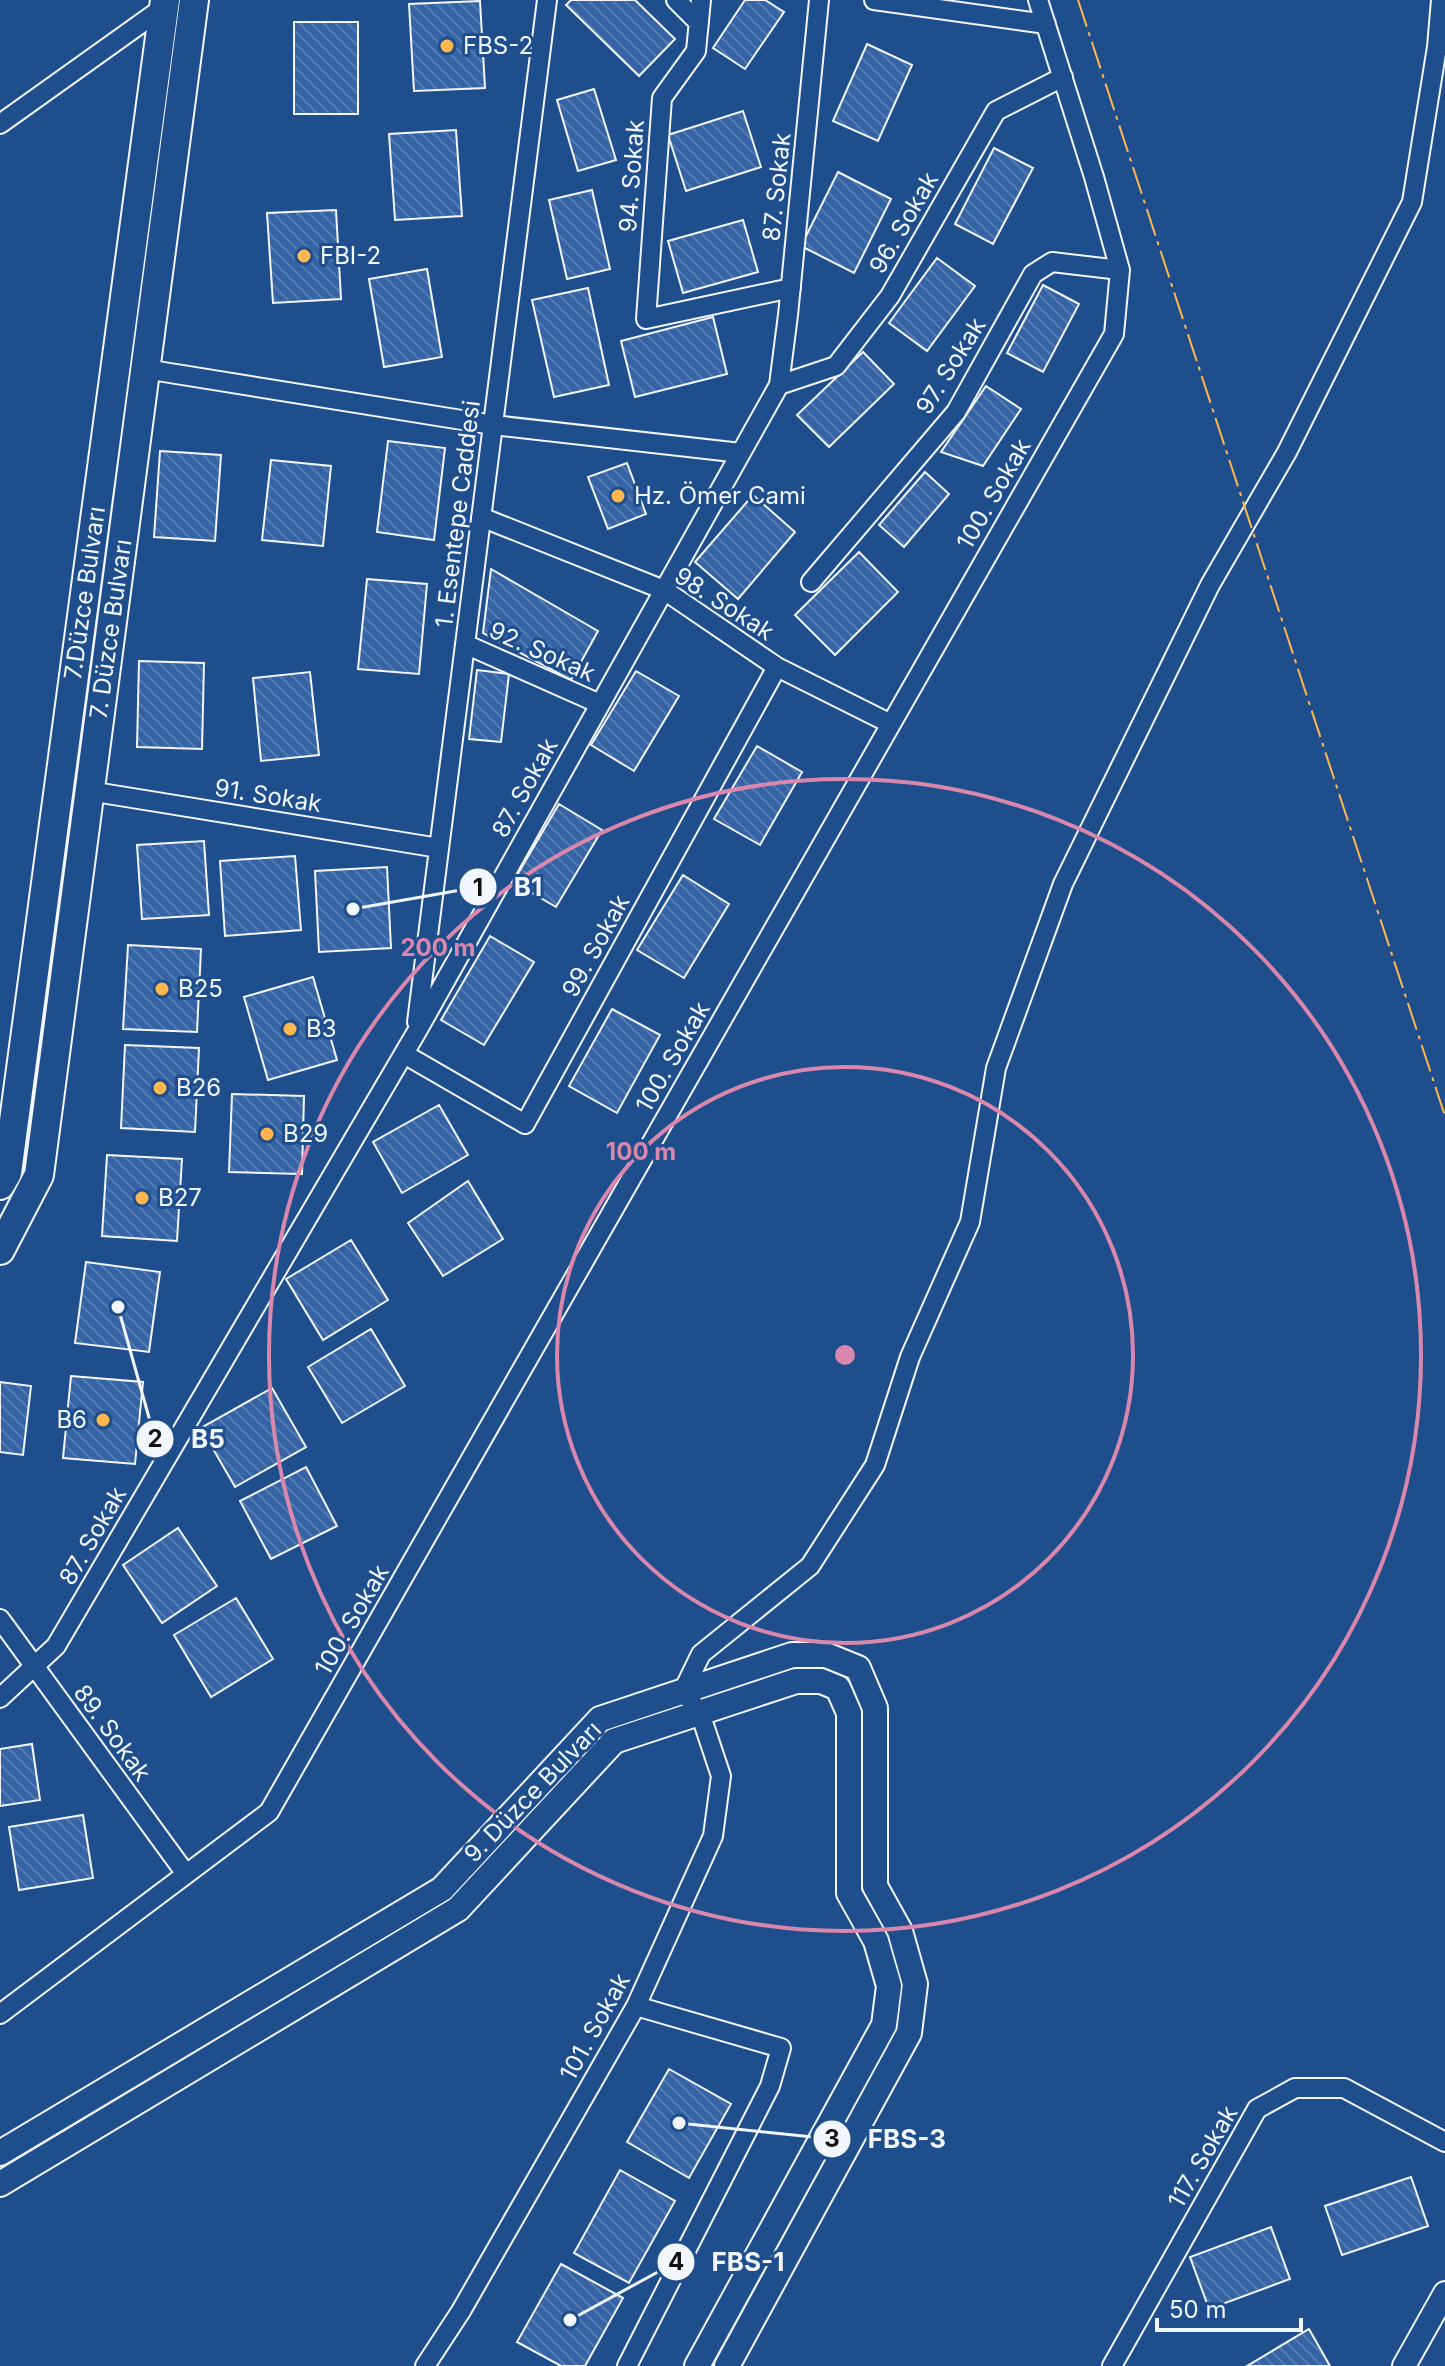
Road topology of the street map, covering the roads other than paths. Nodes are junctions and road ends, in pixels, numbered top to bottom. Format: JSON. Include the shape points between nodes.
{"nodes":[{"id":1,"x":194,"y":0,"type":"edge"},
{"id":2,"x":547,"y":0,"type":"edge"},
{"id":3,"x":676,"y":0,"type":"edge"},
{"id":4,"x":701,"y":0,"type":"edge"},
{"id":5,"x":819,"y":0,"type":"edge"},
{"id":6,"x":874,"y":0,"type":"edge"},
{"id":7,"x":1038,"y":0,"type":"edge"},
{"id":8,"x":1441,"y":0,"type":"edge"},
{"id":9,"x":164,"y":4,"type":"edge"},
{"id":10,"x":699,"y":23,"type":"junction"},
{"id":11,"x":1046,"y":24,"type":"junction"},
{"id":12,"x":1063,"y":77,"type":"junction"},
{"id":13,"x":0,"y":124,"type":"edge"},
{"id":14,"x":1120,"y":270,"type":"junction"},
{"id":15,"x":791,"y":288,"type":"junction"},
{"id":16,"x":145,"y":369,"type":"junction"},
{"id":17,"x":779,"y":385,"type":"junction"},
{"id":18,"x":493,"y":425,"type":"junction"},
{"id":19,"x":741,"y":453,"type":"junction"},
{"id":20,"x":481,"y":517,"type":"junction"},
{"id":21,"x":811,"y":582,"type":"dead end"},
{"id":22,"x":664,"y":590,"type":"junction"},
{"id":23,"x":465,"y":644,"type":"junction"},
{"id":24,"x":777,"y":667,"type":"junction"},
{"id":25,"x":600,"y":704,"type":"junction"},
{"id":26,"x":891,"y":724,"type":"junction"},
{"id":27,"x":89,"y":791,"type":"junction"},
{"id":28,"x":439,"y":848,"type":"junction"},
{"id":29,"x":416,"y":1033,"type":"junction"},
{"id":30,"x":404,"y":1054,"type":"junction"},
{"id":31,"x":0,"y":1185,"type":"edge"},
{"id":32,"x":0,"y":1250,"type":"edge"},
{"id":33,"x":0,"y":1619,"type":"edge"},
{"id":34,"x":34,"y":1667,"type":"junction"},
{"id":35,"x":683,"y":1691,"type":"junction"},
{"id":36,"x":0,"y":1698,"type":"edge"},
{"id":37,"x":700,"y":1713,"type":"junction"},
{"id":38,"x":186,"y":1874,"type":"junction"},
{"id":39,"x":636,"y":2006,"type":"junction"},
{"id":40,"x":0,"y":2014,"type":"edge"},
{"id":41,"x":1445,"y":2142,"type":"edge"},
{"id":42,"x":0,"y":2153,"type":"edge"},
{"id":43,"x":0,"y":2184,"type":"edge"},
{"id":44,"x":1445,"y":2293,"type":"edge"},
{"id":45,"x":425,"y":2366,"type":"edge"},
{"id":46,"x":627,"y":2366,"type":"edge"},
{"id":47,"x":697,"y":2366,"type":"edge"},
{"id":48,"x":727,"y":2366,"type":"edge"},
{"id":49,"x":1112,"y":2366,"type":"edge"},
{"id":50,"x":1404,"y":2366,"type":"edge"}],
"edges":[{"from":1,"to":16,"type":"main road","name":"7. Düzce Bulvarı"},
{"from":2,"to":18,"type":"street","name":"1. Esentepe Caddesi"},
{"from":3,"to":10,"type":"street"},
{"from":4,"to":10,"type":"street","name":"94. Sokak"},
{"from":5,"to":15,"type":"street","name":"87. Sokak"},
{"from":6,"to":11,"type":"street"},
{"from":7,"to":11,"type":"street","name":"100. Sokak"},
{"from":8,"to":35,"type":"street","via":[[1412,202],[1287,452],[1210,585],[1063,884],[996,1068],[970,1222],[910,1357],[875,1465],[810,1566],[701,1654]]},
{"from":9,"to":13,"type":"street"},
{"from":9,"to":31,"type":"main road","name":"7.Düzce Bulvarı","via":[[7,1173]]},
{"from":10,"to":15,"type":"street","name":"94. Sokak","via":[[696,51],[662,98],[646,319]]},
{"from":11,"to":12,"type":"street","name":"100. Sokak"},
{"from":12,"to":14,"type":"street","name":"100. Sokak"},
{"from":12,"to":17,"type":"street","name":"96. Sokak","via":[[996,111],[890,296],[836,366]]},
{"from":14,"to":21,"type":"street","name":"97. Sokak","via":[[1052,262],[1033,274],[956,412]]},
{"from":14,"to":26,"type":"street","name":"100. Sokak","via":[[1114,334]]},
{"from":15,"to":17,"type":"street","name":"87. Sokak"},
{"from":16,"to":18,"type":"street"},
{"from":16,"to":27,"type":"main road","name":"7. Düzce Bulvarı"},
{"from":17,"to":19,"type":"street","name":"87. Sokak"},
{"from":18,"to":19,"type":"street"},
{"from":18,"to":20,"type":"street","name":"1. Esentepe Caddesi"},
{"from":19,"to":22,"type":"street","name":"87. Sokak"},
{"from":20,"to":22,"type":"street","name":"98. Sokak"},
{"from":20,"to":23,"type":"street","name":"1. Esentepe Caddesi"},
{"from":22,"to":24,"type":"street","name":"98. Sokak"},
{"from":22,"to":25,"type":"street","name":"87. Sokak"},
{"from":23,"to":25,"type":"street","name":"92. Sokak"},
{"from":23,"to":28,"type":"street","name":"1. Esentepe Caddesi"},
{"from":24,"to":26,"type":"street","name":"98. Sokak"},
{"from":24,"to":30,"type":"street","name":"99. Sokak","via":[[525,1124]]},
{"from":25,"to":29,"type":"street","name":"87. Sokak"},
{"from":26,"to":38,"type":"street","name":"100. Sokak","via":[[269,1812]]},
{"from":27,"to":28,"type":"street","name":"91. Sokak"},
{"from":27,"to":32,"type":"main road","name":"7. Düzce Bulvarı","via":[[39,1175]]},
{"from":28,"to":29,"type":"street","name":"1. Esentepe Caddesi"},
{"from":29,"to":30,"type":"street","name":"87. Sokak"},
{"from":30,"to":34,"type":"street","name":"87. Sokak","via":[[56,1646]]},
{"from":33,"to":34,"type":"street","name":"89. Sokak"},
{"from":34,"to":36,"type":"street","name":"87. Sokak"},
{"from":34,"to":38,"type":"street","name":"89. Sokak"},
{"from":35,"to":37,"type":"street","name":"101. Sokak"},
{"from":35,"to":42,"type":"main road","name":"9. Düzce Bulvarı","via":[[600,1719],[442,1889]]},
{"from":35,"to":48,"type":"main road","name":"9. Düzce Bulvarı","via":[[792,1655],[826,1655],[858,1668],[875,1708],[875,1886],[900,1931],[915,1984],[909,2033]]},
{"from":37,"to":39,"type":"street","name":"101. Sokak","via":[[721,1776],[713,1836]]},
{"from":37,"to":43,"type":"main road","name":"9. Düzce Bulvarı","via":[[614,1741],[458,1909]]},
{"from":37,"to":47,"type":"main road","name":"9. Düzce Bulvarı","via":[[796,1681],[821,1681],[838,1688],[849,1713],[849,1893],[876,1941],[889,1986],[884,2025]]},
{"from":38,"to":40,"type":"street","name":"100. Sokak"},
{"from":39,"to":45,"type":"street","name":"101. Sokak"},
{"from":39,"to":46,"type":"street","via":[[781,2048],[770,2086]]},
{"from":41,"to":49,"type":"street","name":"117. Sokak","via":[[1344,2088],[1295,2088],[1257,2109]]},
{"from":44,"to":50,"type":"street"}]}
